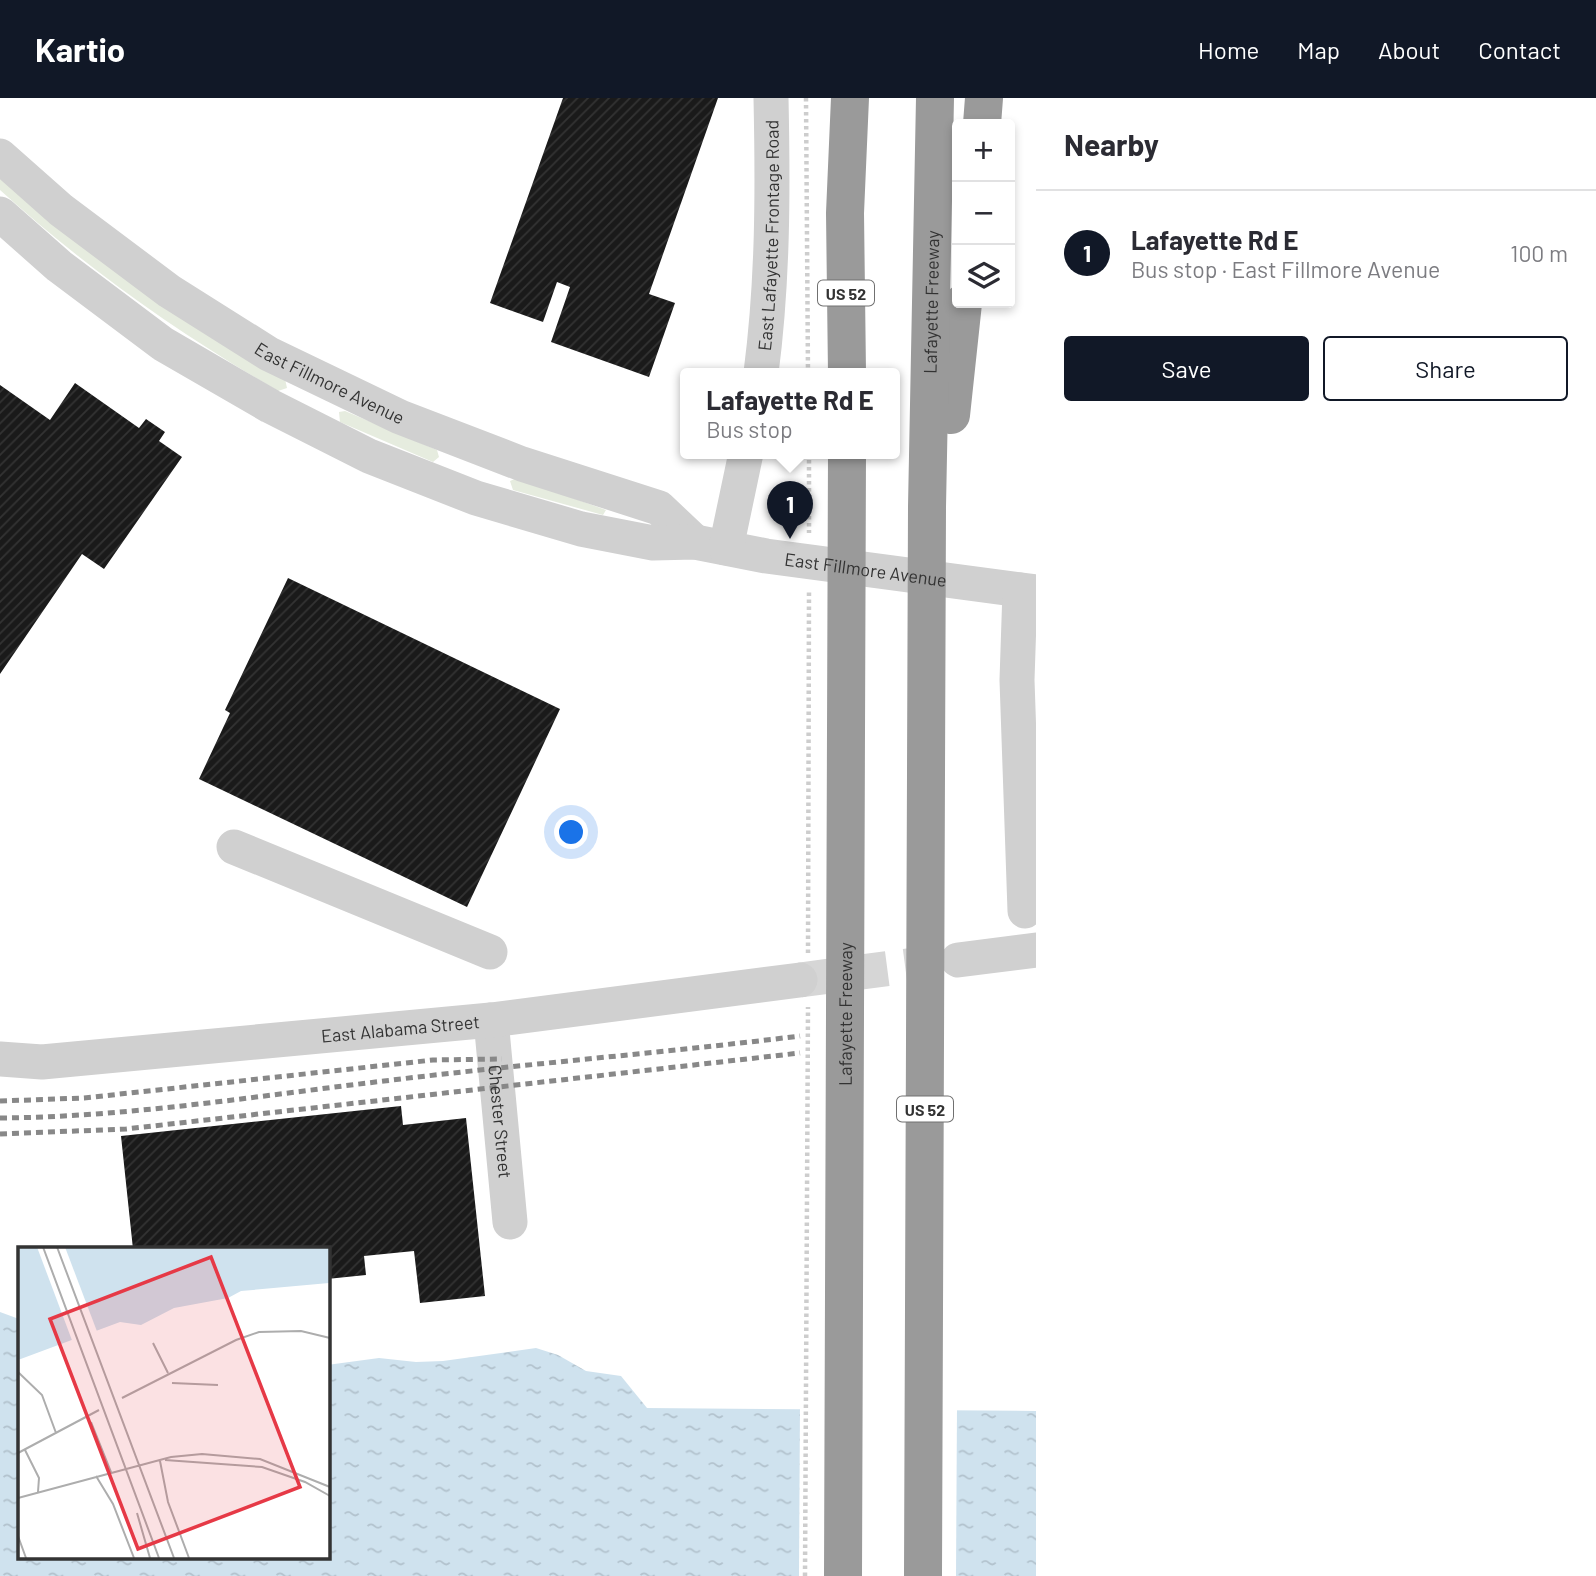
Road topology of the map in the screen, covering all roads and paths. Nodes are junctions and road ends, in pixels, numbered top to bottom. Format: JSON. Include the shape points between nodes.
{"nodes":[{"id":1,"x":771,"y":98,"type":"edge"},
{"id":2,"x":806,"y":98,"type":"edge"},
{"id":3,"x":831,"y":98,"type":"edge"},
{"id":4,"x":850,"y":98,"type":"edge"},
{"id":5,"x":935,"y":98,"type":"edge"},
{"id":6,"x":984,"y":98,"type":"edge"},
{"id":7,"x":982,"y":119,"type":"edge"},
{"id":8,"x":0,"y":156,"type":"edge"},
{"id":9,"x":845,"y":212,"type":"junction"},
{"id":10,"x":0,"y":214,"type":"edge"},
{"id":11,"x":962,"y":308,"type":"edge"},
{"id":12,"x":762,"y":368,"type":"edge"},
{"id":13,"x":808,"y":368,"type":"edge"},
{"id":14,"x":847,"y":368,"type":"edge"},
{"id":15,"x":744,"y":459,"type":"edge"},
{"id":16,"x":809,"y":459,"type":"edge"},
{"id":17,"x":847,"y":459,"type":"edge"},
{"id":18,"x":934,"y":506,"type":"junction"},
{"id":19,"x":809,"y":537,"type":"dead end"},
{"id":20,"x":711,"y":545,"type":"junction"},
{"id":21,"x":809,"y":578,"type":"dead end"},
{"id":22,"x":1028,"y":591,"type":"edge"},
{"id":23,"x":234,"y":847,"type":"dead end"},
{"id":24,"x":1025,"y":911,"type":"dead end"},
{"id":25,"x":1036,"y":950,"type":"edge"},
{"id":26,"x":490,"y":953,"type":"dead end"},
{"id":27,"x":958,"y":960,"type":"tunnel mouth"},
{"id":28,"x":805,"y":980,"type":"junction"},
{"id":29,"x":491,"y":1020,"type":"junction"},
{"id":30,"x":0,"y":1059,"type":"edge"},
{"id":31,"x":510,"y":1222,"type":"dead end"},
{"id":32,"x":805,"y":1576,"type":"edge"},
{"id":33,"x":843,"y":1576,"type":"edge"},
{"id":34,"x":923,"y":1576,"type":"edge"}],
"edges":[{"from":1,"to":12,"type":"street","name":"East Lafayette Frontage Road","via":[[773,219]]},
{"from":2,"to":13,"type":"path"},
{"from":3,"to":9,"type":"highway"},
{"from":4,"to":9,"type":"highway","number":"US 52"},
{"from":5,"to":18,"type":"highway","name":"Lafayette Freeway","number":"US 52"},
{"from":6,"to":7,"type":"highway"},
{"from":8,"to":20,"type":"street","name":"East Fillmore Avenue","via":[[61,210],[169,291],[269,354],[400,416],[523,464],[659,508]]},
{"from":9,"to":14,"type":"highway","number":"US 52"},
{"from":10,"to":20,"type":"street","name":"East Fillmore Avenue","via":[[59,266],[163,344],[369,456],[476,498],[581,529],[653,543]]},
{"from":11,"to":18,"type":"highway"},
{"from":15,"to":20,"type":"street"},
{"from":16,"to":19,"type":"path"},
{"from":17,"to":33,"type":"highway","name":"Lafayette Freeway"},
{"from":18,"to":34,"type":"highway","number":"US 52","via":[[926,642]]},
{"from":20,"to":22,"type":"street","name":"East Fillmore Avenue"},
{"from":21,"to":28,"type":"path"},
{"from":22,"to":24,"type":"street","via":[[1017,680]]},
{"from":23,"to":26,"type":"street"},
{"from":25,"to":27,"type":"street"},
{"from":28,"to":29,"type":"street","name":"East Alabama Street"},
{"from":28,"to":32,"type":"path"},
{"from":29,"to":30,"type":"street","name":"East Alabama Street","via":[[42,1062]]},
{"from":29,"to":31,"type":"street","name":"Chester Street"}]}
